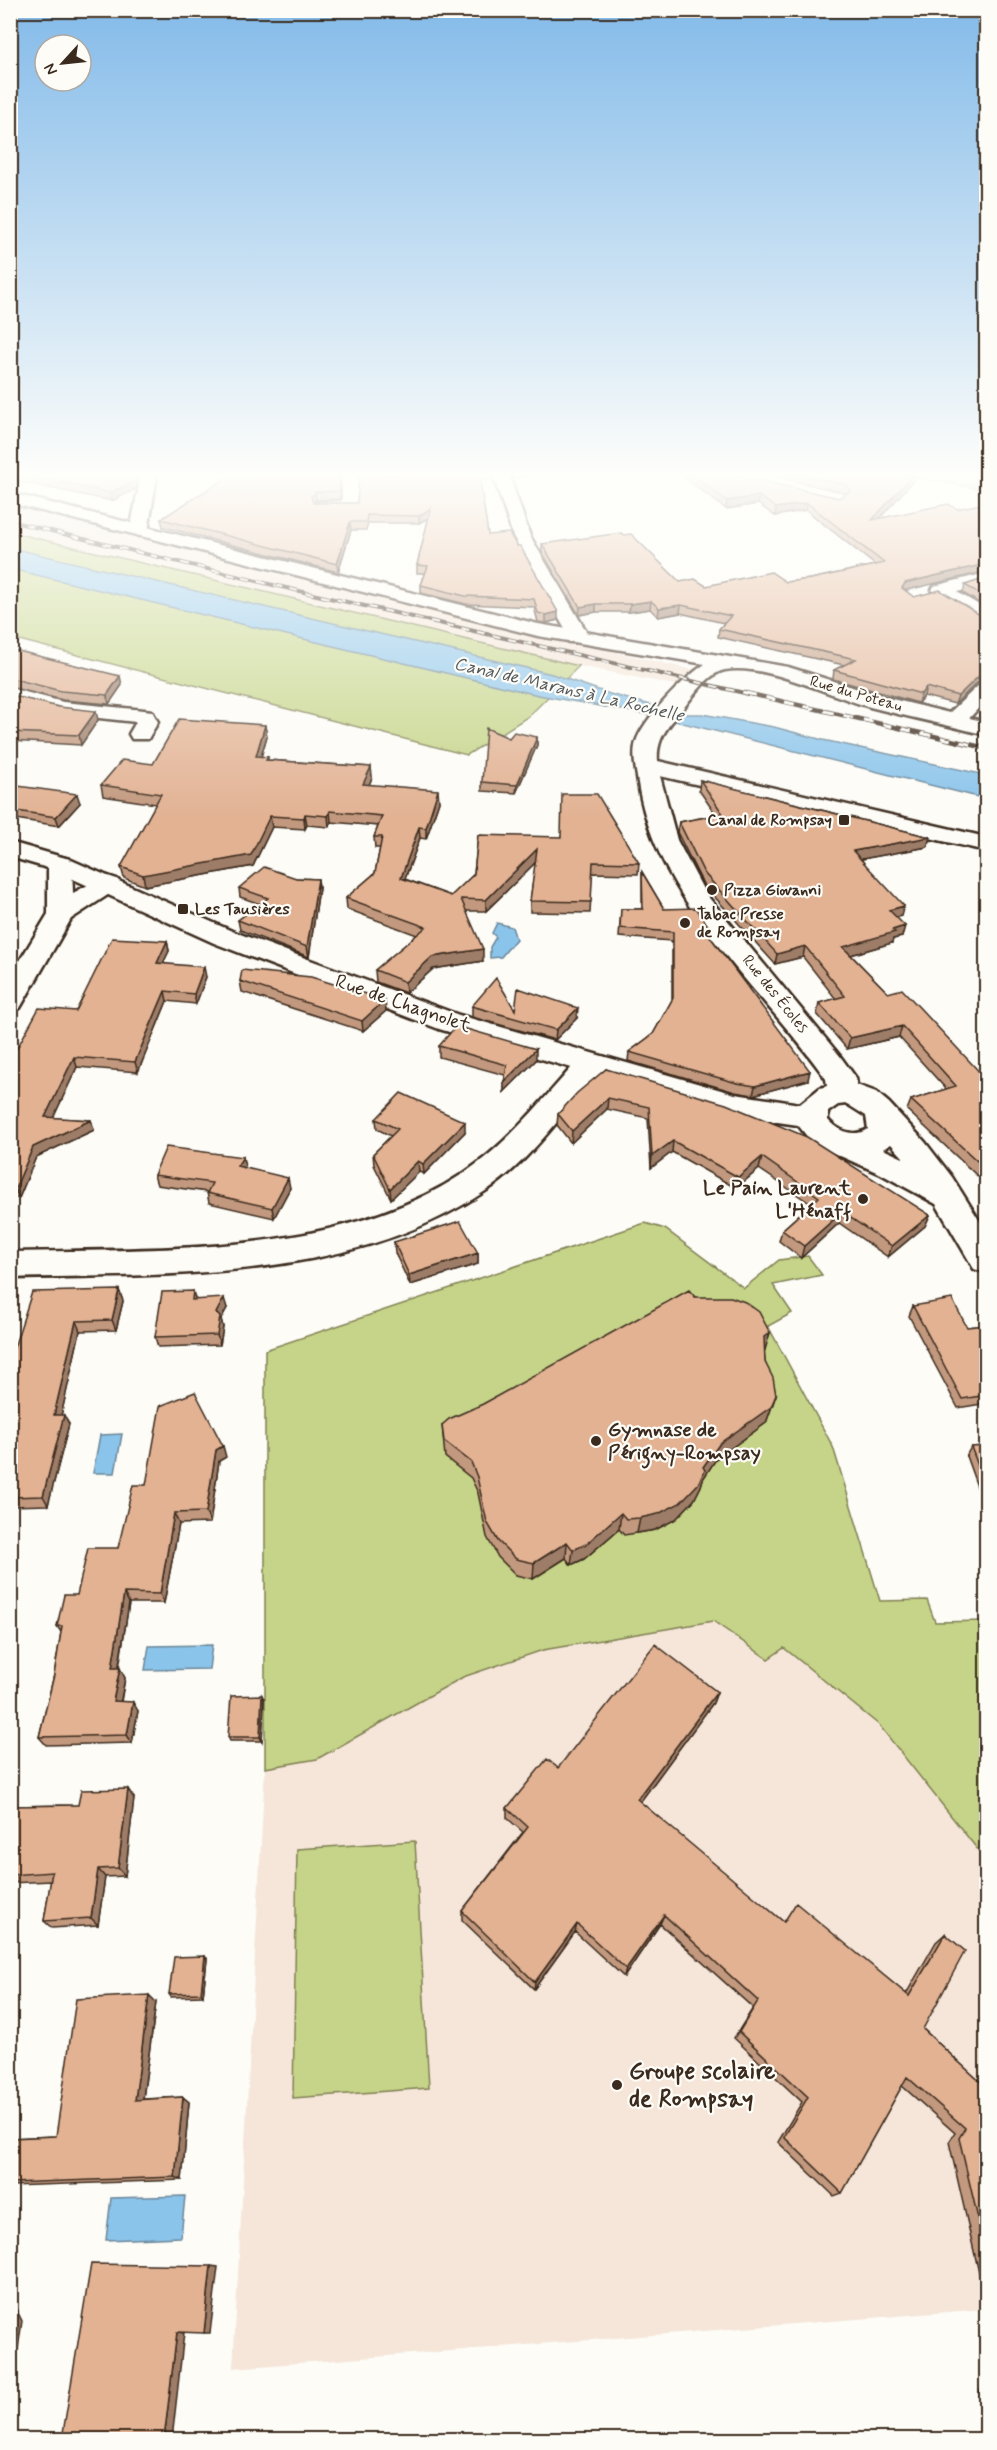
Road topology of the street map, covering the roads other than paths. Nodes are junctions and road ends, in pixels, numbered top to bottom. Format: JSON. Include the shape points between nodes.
{"nodes":[{"id":1,"x":366,"y":589,"type":"edge"},
{"id":2,"x":551,"y":589,"type":"edge"},
{"id":3,"x":941,"y":590,"type":"joint"},
{"id":4,"x":921,"y":595,"type":"edge"},
{"id":5,"x":987,"y":617,"type":"edge"},
{"id":6,"x":576,"y":638,"type":"junction"},
{"id":7,"x":725,"y":663,"type":"junction"},
{"id":8,"x":987,"y":689,"type":"edge"},
{"id":9,"x":10,"y":694,"type":"edge"},
{"id":10,"x":955,"y":720,"type":"junction"},
{"id":11,"x":987,"y":728,"type":"edge"},
{"id":12,"x":140,"y":734,"type":"dead end"},
{"id":13,"x":648,"y":766,"type":"junction"},
{"id":14,"x":695,"y":778,"type":"junction"},
{"id":15,"x":651,"y":797,"type":"junction"},
{"id":16,"x":987,"y":844,"type":"edge"},
{"id":17,"x":10,"y":849,"type":"edge"},
{"id":18,"x":60,"y":864,"type":"junction"},
{"id":19,"x":108,"y":884,"type":"junction"},
{"id":20,"x":61,"y":914,"type":"junction"},
{"id":21,"x":20,"y":963,"type":"edge"},
{"id":22,"x":10,"y":1002,"type":"edge"},
{"id":23,"x":591,"y":1065,"type":"junction"},
{"id":24,"x":843,"y":1094,"type":"junction"},
{"id":25,"x":811,"y":1116,"type":"junction"},
{"id":26,"x":885,"y":1119,"type":"junction"},
{"id":27,"x":844,"y":1144,"type":"junction"},
{"id":28,"x":946,"y":1195,"type":"junction"},
{"id":29,"x":977,"y":1224,"type":"edge"},
{"id":30,"x":987,"y":1260,"type":"edge"},
{"id":31,"x":10,"y":1265,"type":"edge"}],
"edges":[{"from":1,"to":6,"type":"street","name":"Rue du Poteau"},
{"from":2,"to":6,"type":"street","via":[[576,631]]},
{"from":3,"to":4,"type":"street"},
{"from":3,"to":5,"type":"street"},
{"from":6,"to":7,"type":"street","name":"Rue du Poteau","via":[[682,651]]},
{"from":7,"to":10,"type":"street","name":"Rue du Poteau","via":[[767,668],[877,702]]},
{"from":7,"to":13,"type":"street","name":"Rue des Écoles","via":[[706,672],[653,732],[647,742]]},
{"from":8,"to":10,"type":"street"},
{"from":9,"to":12,"type":"street","via":[[62,708],[144,716],[147,722]]},
{"from":10,"to":11,"type":"street","name":"Rue du Poteau"},
{"from":13,"to":14,"type":"street"},
{"from":13,"to":15,"type":"street","name":"Rue des Écoles"},
{"from":14,"to":15,"type":"street"},
{"from":14,"to":16,"type":"street"},
{"from":15,"to":24,"type":"street","name":"Rue des Écoles","via":[[661,836],[681,876],[830,1063],[841,1078]]},
{"from":17,"to":18,"type":"street","name":"Rue de Chagnolet"},
{"from":18,"to":19,"type":"street","name":"Rue de Chagnolet"},
{"from":18,"to":20,"type":"street"},
{"from":19,"to":20,"type":"street"},
{"from":19,"to":23,"type":"street","name":"Rue de Chagnolet","via":[[223,937],[338,982],[449,1022]]},
{"from":20,"to":21,"type":"street"},
{"from":21,"to":22,"type":"street"},
{"from":23,"to":25,"type":"street","name":"Rue de Chagnolet","via":[[735,1105]]},
{"from":23,"to":31,"type":"street","via":[[501,1161],[477,1181],[442,1203],[398,1222],[321,1243],[236,1257]]},
{"from":24,"to":25,"type":"street","via":[[820,1100]]},
{"from":24,"to":26,"type":"street","via":[[870,1102]]},
{"from":25,"to":27,"type":"street","via":[[817,1130]]},
{"from":26,"to":27,"type":"street","via":[[880,1137],[858,1146]]},
{"from":26,"to":28,"type":"street","via":[[901,1134]]},
{"from":27,"to":28,"type":"street"},
{"from":28,"to":29,"type":"street"},
{"from":29,"to":30,"type":"street"}]}
